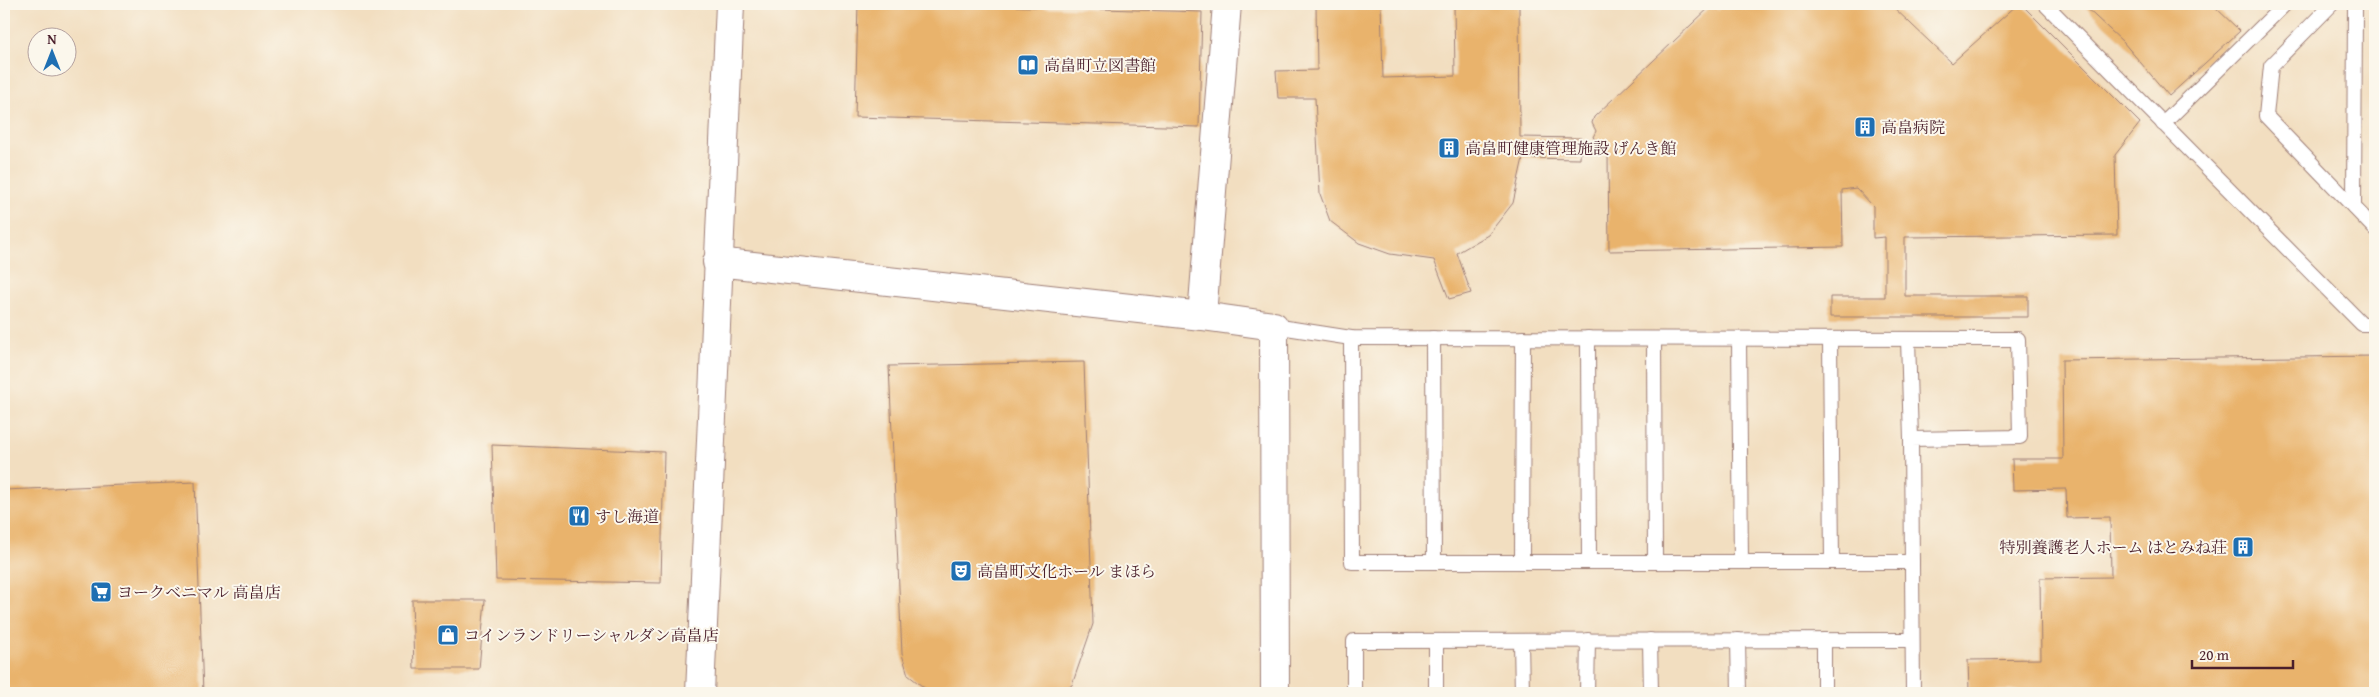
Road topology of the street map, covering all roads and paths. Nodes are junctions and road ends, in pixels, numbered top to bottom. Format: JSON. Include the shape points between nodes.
{"nodes":[{"id":1,"x":730,"y":4,"type":"edge"},
{"id":2,"x":1226,"y":4,"type":"edge"},
{"id":3,"x":2045,"y":4,"type":"edge"},
{"id":4,"x":2285,"y":4,"type":"edge"},
{"id":5,"x":2332,"y":4,"type":"edge"},
{"id":6,"x":2355,"y":4,"type":"edge"},
{"id":7,"x":2163,"y":124,"type":"junction"},
{"id":8,"x":2354,"y":207,"type":"junction"},
{"id":9,"x":2375,"y":229,"type":"edge"},
{"id":10,"x":717,"y":262,"type":"junction"},
{"id":11,"x":1202,"y":316,"type":"junction"},
{"id":12,"x":2375,"y":324,"type":"edge"},
{"id":13,"x":1274,"y":326,"type":"junction"},
{"id":14,"x":1351,"y":338,"type":"junction"},
{"id":15,"x":1433,"y":338,"type":"junction"},
{"id":16,"x":1523,"y":338,"type":"junction"},
{"id":17,"x":1588,"y":338,"type":"junction"},
{"id":18,"x":1654,"y":339,"type":"junction"},
{"id":19,"x":1739,"y":339,"type":"junction"},
{"id":20,"x":1830,"y":339,"type":"junction"},
{"id":21,"x":1908,"y":339,"type":"junction"},
{"id":22,"x":1911,"y":439,"type":"junction"},
{"id":23,"x":1434,"y":562,"type":"junction"},
{"id":24,"x":1522,"y":562,"type":"junction"},
{"id":25,"x":1589,"y":562,"type":"junction"},
{"id":26,"x":1655,"y":562,"type":"junction"},
{"id":27,"x":1741,"y":562,"type":"junction"},
{"id":28,"x":1832,"y":562,"type":"junction"},
{"id":29,"x":1912,"y":562,"type":"junction"},
{"id":30,"x":1588,"y":640,"type":"junction"},
{"id":31,"x":1650,"y":640,"type":"junction"},
{"id":32,"x":1738,"y":640,"type":"junction"},
{"id":33,"x":1824,"y":640,"type":"junction"},
{"id":34,"x":1912,"y":640,"type":"junction"},
{"id":35,"x":1436,"y":641,"type":"junction"},
{"id":36,"x":1522,"y":641,"type":"junction"},
{"id":37,"x":700,"y":693,"type":"edge"},
{"id":38,"x":1275,"y":693,"type":"edge"},
{"id":39,"x":1354,"y":693,"type":"edge"},
{"id":40,"x":1436,"y":693,"type":"edge"},
{"id":41,"x":1522,"y":693,"type":"edge"},
{"id":42,"x":1587,"y":693,"type":"edge"},
{"id":43,"x":1651,"y":693,"type":"edge"},
{"id":44,"x":1739,"y":693,"type":"edge"},
{"id":45,"x":1824,"y":693,"type":"edge"},
{"id":46,"x":1913,"y":693,"type":"edge"}],
"edges":[{"from":1,"to":10,"type":"street"},
{"from":2,"to":11,"type":"street"},
{"from":3,"to":7,"type":"lane"},
{"from":4,"to":7,"type":"lane"},
{"from":5,"to":8,"type":"lane","via":[[2271,66],[2266,116]]},
{"from":6,"to":8,"type":"lane"},
{"from":7,"to":12,"type":"lane","via":[[2362,324]]},
{"from":8,"to":9,"type":"lane"},
{"from":10,"to":11,"type":"street"},
{"from":10,"to":37,"type":"street"},
{"from":11,"to":13,"type":"street"},
{"from":13,"to":14,"type":"lane"},
{"from":13,"to":38,"type":"street"},
{"from":14,"to":15,"type":"lane"},
{"from":14,"to":23,"type":"lane","via":[[1352,562]]},
{"from":15,"to":16,"type":"lane"},
{"from":15,"to":23,"type":"lane"},
{"from":16,"to":17,"type":"lane"},
{"from":16,"to":24,"type":"lane"},
{"from":17,"to":18,"type":"lane"},
{"from":17,"to":25,"type":"lane"},
{"from":18,"to":19,"type":"lane"},
{"from":18,"to":26,"type":"lane"},
{"from":19,"to":20,"type":"lane"},
{"from":19,"to":27,"type":"lane"},
{"from":20,"to":21,"type":"lane"},
{"from":20,"to":28,"type":"lane"},
{"from":21,"to":22,"type":"lane"},
{"from":21,"to":22,"type":"lane","via":[[2018,339],[2020,438]]},
{"from":22,"to":29,"type":"lane"},
{"from":23,"to":24,"type":"lane"},
{"from":24,"to":25,"type":"lane"},
{"from":25,"to":26,"type":"lane"},
{"from":26,"to":27,"type":"lane"},
{"from":27,"to":28,"type":"lane"},
{"from":28,"to":29,"type":"lane"},
{"from":29,"to":34,"type":"lane"},
{"from":30,"to":31,"type":"lane"},
{"from":30,"to":36,"type":"lane"},
{"from":30,"to":42,"type":"lane"},
{"from":31,"to":32,"type":"lane"},
{"from":31,"to":43,"type":"lane"},
{"from":32,"to":33,"type":"lane"},
{"from":32,"to":44,"type":"lane"},
{"from":33,"to":34,"type":"lane"},
{"from":33,"to":45,"type":"lane"},
{"from":34,"to":46,"type":"lane"},
{"from":35,"to":36,"type":"lane"},
{"from":35,"to":39,"type":"lane","via":[[1354,641]]},
{"from":35,"to":40,"type":"lane"},
{"from":36,"to":41,"type":"lane"}]}
